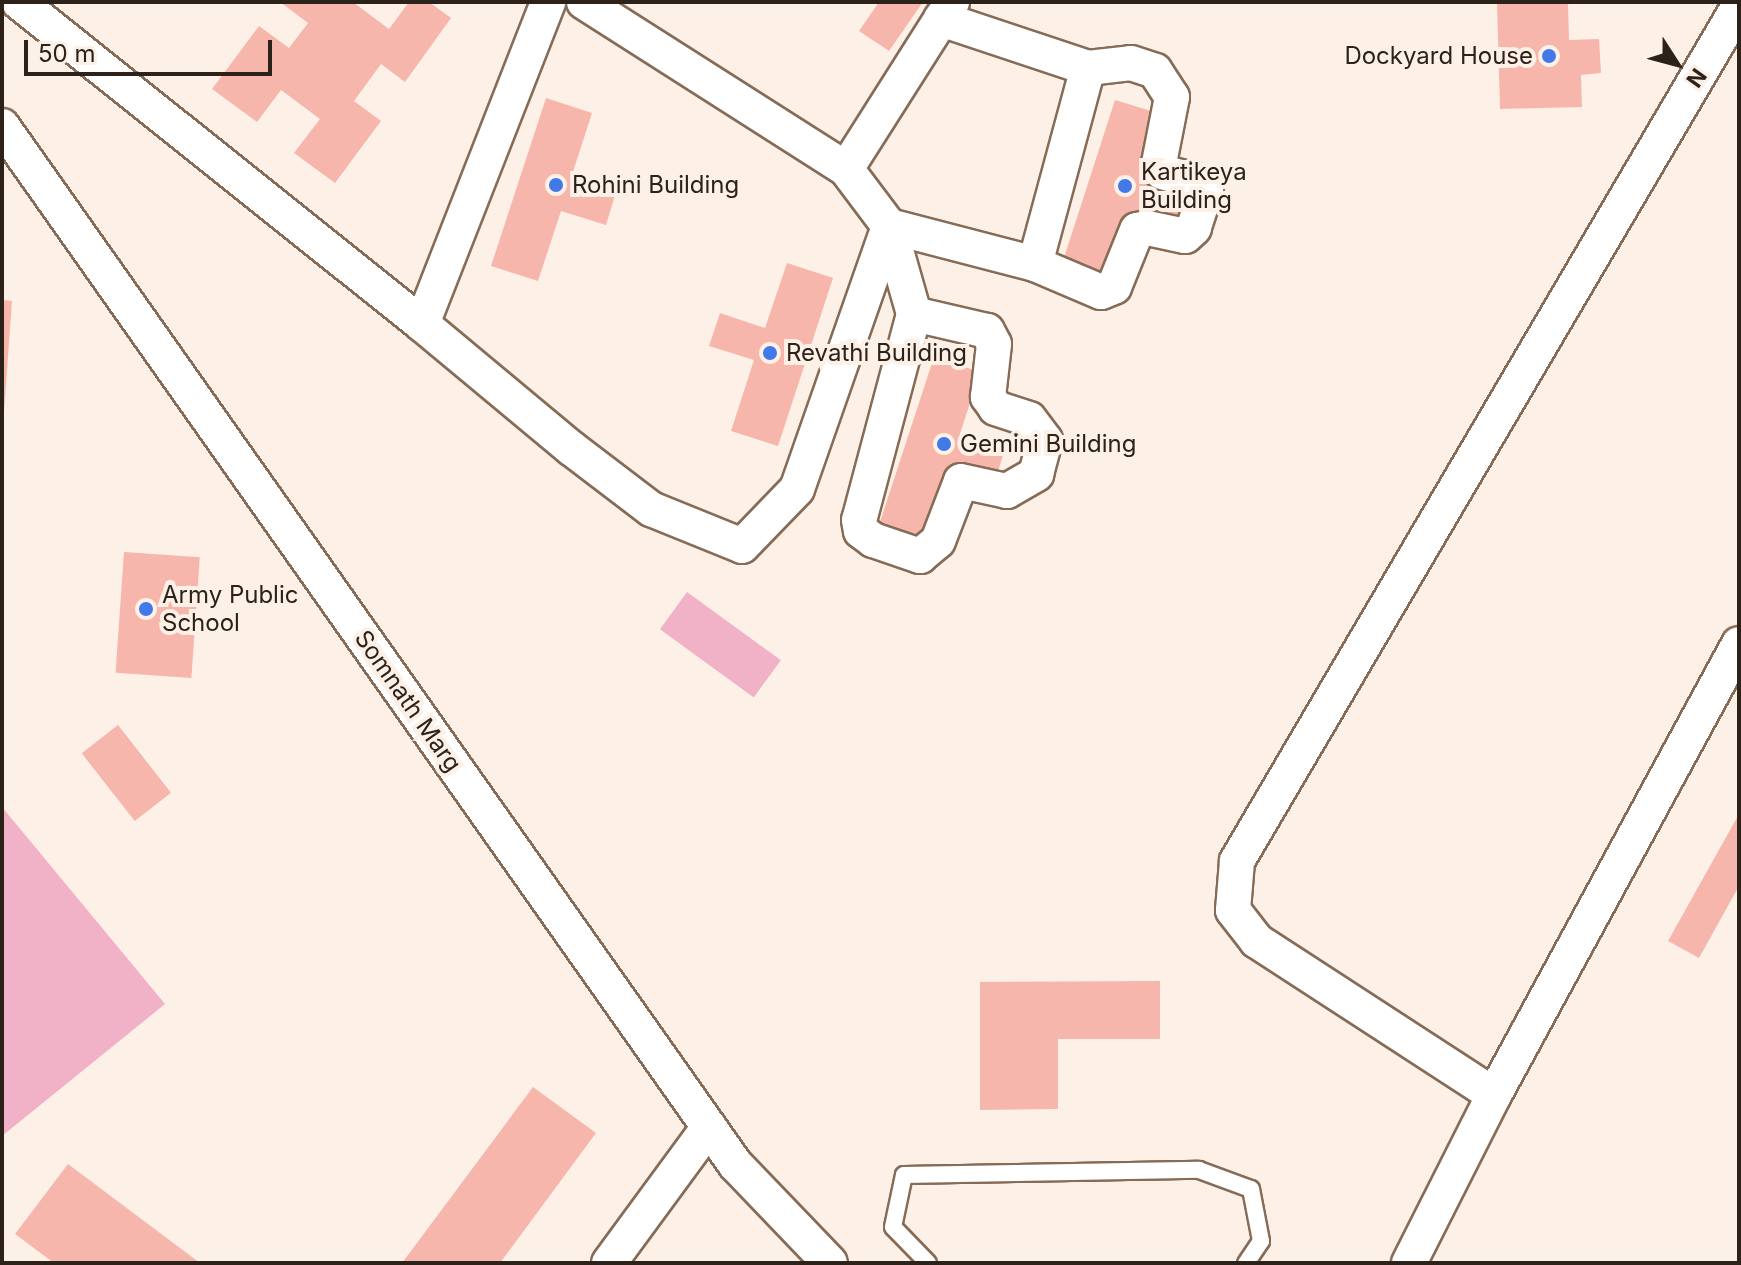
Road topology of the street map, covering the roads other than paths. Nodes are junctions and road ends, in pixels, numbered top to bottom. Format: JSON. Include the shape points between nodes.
{"nodes":[{"id":1,"x":19,"y":2,"type":"edge"},
{"id":2,"x":548,"y":2,"type":"edge"},
{"id":3,"x":584,"y":2,"type":"edge"},
{"id":4,"x":1739,"y":6,"type":"edge"},
{"id":5,"x":946,"y":11,"type":"edge"},
{"id":6,"x":1088,"y":68,"type":"junction"},
{"id":7,"x":2,"y":126,"type":"edge"},
{"id":8,"x":846,"y":169,"type":"junction"},
{"id":9,"x":889,"y":226,"type":"junction"},
{"id":10,"x":1035,"y":264,"type":"junction"},
{"id":11,"x":914,"y":314,"type":"junction"},
{"id":12,"x":422,"y":324,"type":"junction"},
{"id":13,"x":1735,"y":661,"type":"edge"},
{"id":14,"x":1494,"y":1095,"type":"junction"},
{"id":15,"x":709,"y":1127,"type":"junction"},
{"id":16,"x":609,"y":1263,"type":"edge"},
{"id":17,"x":830,"y":1263,"type":"edge"},
{"id":18,"x":928,"y":1263,"type":"edge"},
{"id":19,"x":1246,"y":1263,"type":"edge"},
{"id":20,"x":1409,"y":1263,"type":"edge"}],
"edges":[{"from":1,"to":12,"type":"street"},
{"from":2,"to":12,"type":"street"},
{"from":3,"to":8,"type":"street"},
{"from":4,"to":14,"type":"street","via":[[1237,861],[1233,910],[1257,941]]},
{"from":5,"to":6,"type":"street"},
{"from":5,"to":8,"type":"street"},
{"from":6,"to":10,"type":"street"},
{"from":6,"to":10,"type":"street","via":[[1131,63],[1155,71],[1172,97],[1159,163],[1162,172],[1195,181],[1206,190],[1194,228],[1185,236],[1137,230],[1114,287],[1101,292]]},
{"from":7,"to":15,"type":"street","name":"Somnath Marg"},
{"from":8,"to":9,"type":"street"},
{"from":9,"to":10,"type":"street"},
{"from":9,"to":11,"type":"street"},
{"from":9,"to":12,"type":"street","via":[[797,489],[742,546],[651,509]]},
{"from":11,"to":11,"type":"street","via":[[987,331],[994,344],[988,397],[996,408],[1029,419],[1045,440],[1036,474],[1007,491],[961,481],[938,541],[920,556],[873,540],[861,531],[859,520]]},
{"from":13,"to":14,"type":"street"},
{"from":14,"to":20,"type":"street"},
{"from":15,"to":16,"type":"street"},
{"from":15,"to":17,"type":"street","name":"Somnath Marg","via":[[735,1164]]},
{"from":18,"to":19,"type":"lane","via":[[893,1227],[904,1175],[1199,1170],[1251,1189],[1261,1241]]}]}
